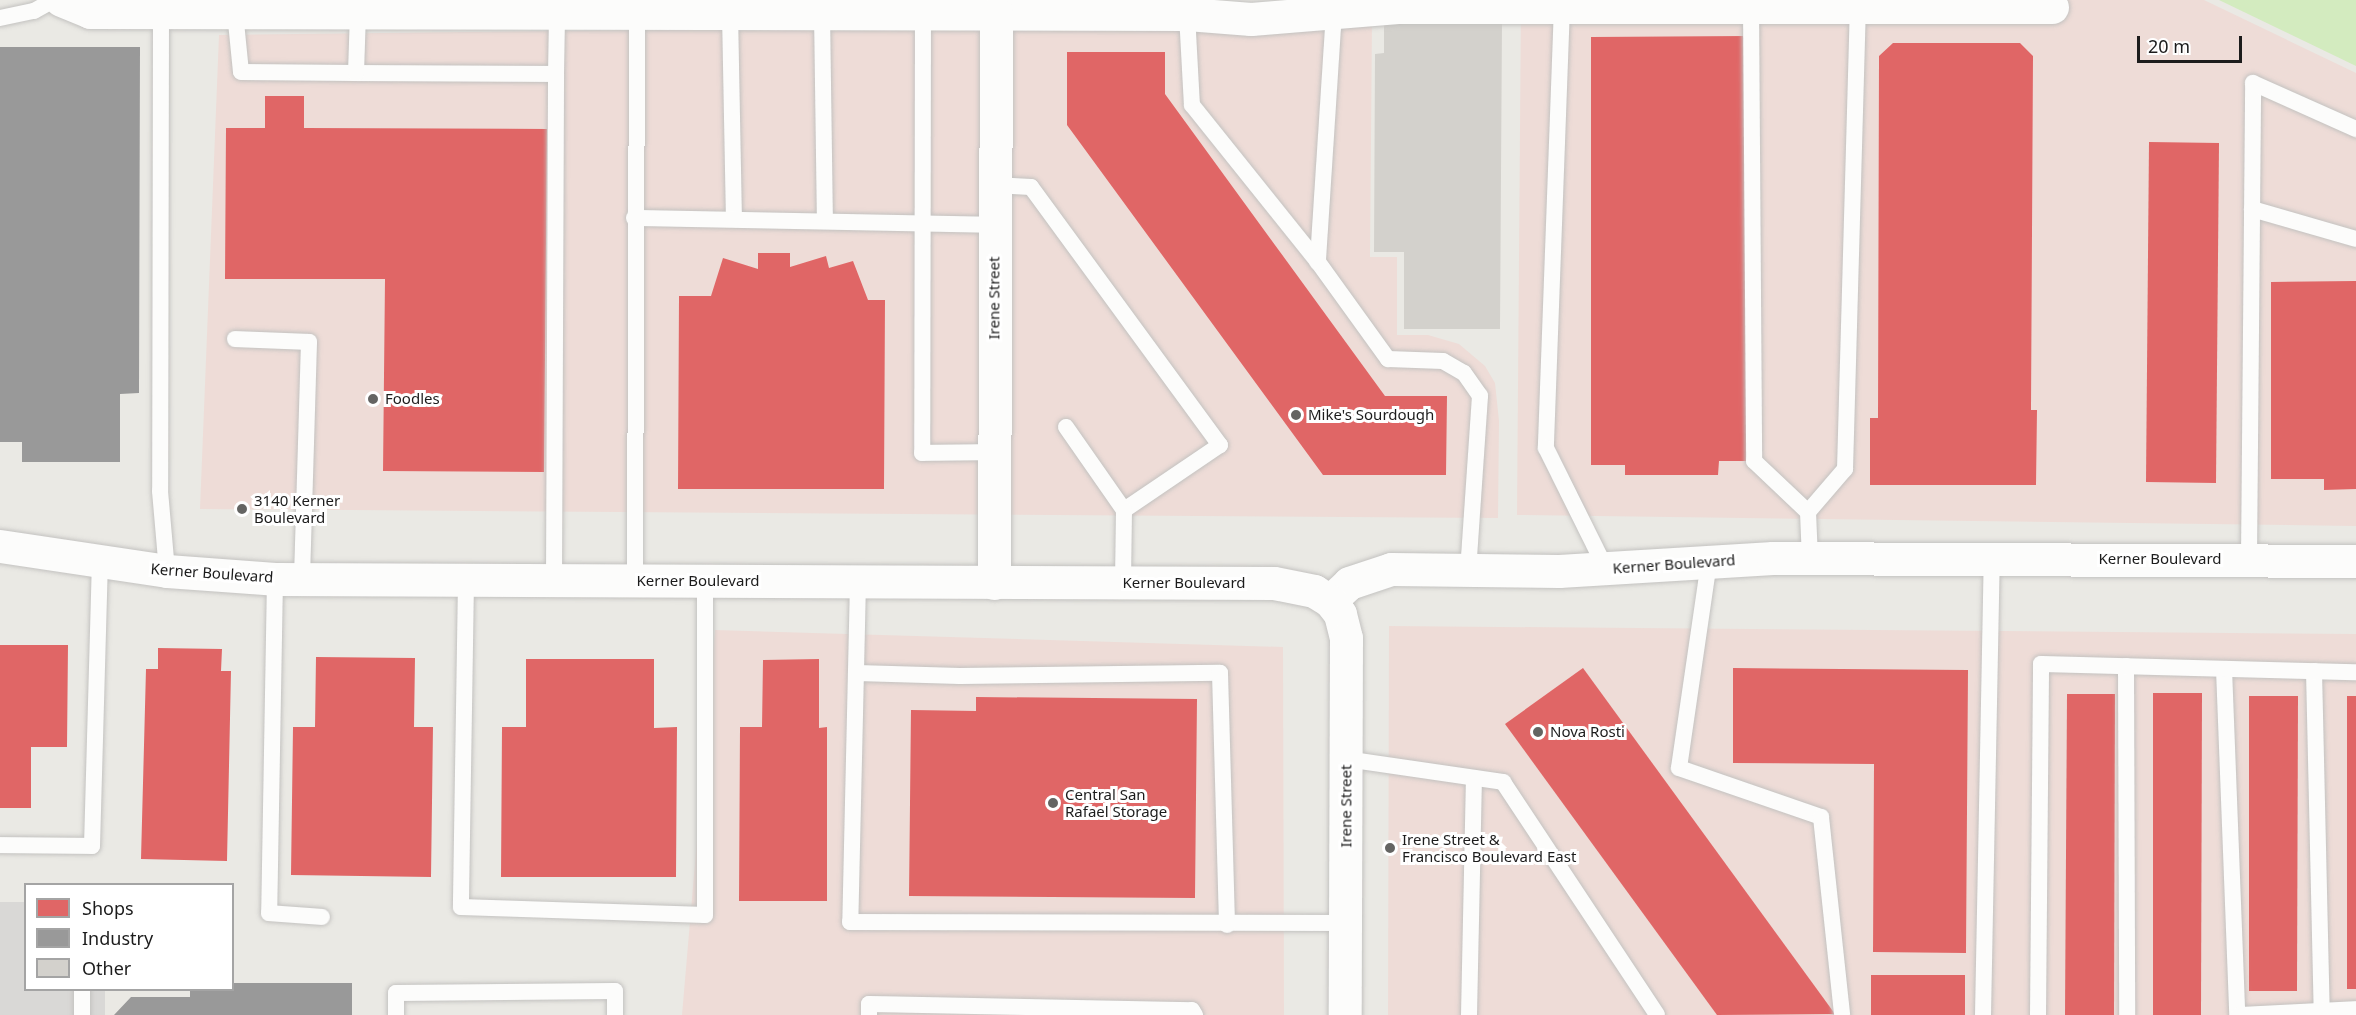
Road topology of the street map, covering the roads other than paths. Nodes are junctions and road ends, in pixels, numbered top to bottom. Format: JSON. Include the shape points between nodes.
{"nodes":[{"id":1,"x":54,"y":0,"type":"edge"},
{"id":2,"x":61,"y":0,"type":"edge"},
{"id":3,"x":996,"y":6,"type":"edge"},
{"id":4,"x":1562,"y":6,"type":"junction"},
{"id":5,"x":1750,"y":6,"type":"junction"},
{"id":6,"x":1858,"y":6,"type":"junction"},
{"id":7,"x":524,"y":7,"type":"edge"},
{"id":8,"x":688,"y":7,"type":"edge"},
{"id":9,"x":2052,"y":7,"type":"dead end"},
{"id":10,"x":161,"y":12,"type":"junction"},
{"id":11,"x":235,"y":12,"type":"junction"},
{"id":12,"x":358,"y":12,"type":"junction"},
{"id":13,"x":822,"y":12,"type":"junction"},
{"id":14,"x":923,"y":12,"type":"junction"},
{"id":15,"x":1334,"y":12,"type":"junction"},
{"id":16,"x":730,"y":13,"type":"junction"},
{"id":17,"x":557,"y":14,"type":"junction"},
{"id":18,"x":637,"y":14,"type":"junction"},
{"id":19,"x":1187,"y":14,"type":"junction"},
{"id":20,"x":0,"y":18,"type":"edge"},
{"id":21,"x":356,"y":73,"type":"junction"},
{"id":22,"x":556,"y":74,"type":"junction"},
{"id":23,"x":2356,"y":129,"type":"edge"},
{"id":24,"x":994,"y":184,"type":"junction"},
{"id":25,"x":2252,"y":209,"type":"junction"},
{"id":26,"x":634,"y":218,"type":"junction"},
{"id":27,"x":734,"y":218,"type":"junction"},
{"id":28,"x":825,"y":219,"type":"junction"},
{"id":29,"x":921,"y":222,"type":"junction"},
{"id":30,"x":994,"y":225,"type":"junction"},
{"id":31,"x":2356,"y":239,"type":"edge"},
{"id":32,"x":1318,"y":262,"type":"junction"},
{"id":33,"x":235,"y":339,"type":"dead end"},
{"id":34,"x":1066,"y":427,"type":"dead end"},
{"id":35,"x":994,"y":452,"type":"junction"},
{"id":36,"x":1124,"y":510,"type":"junction"},
{"id":37,"x":1808,"y":512,"type":"junction"},
{"id":38,"x":0,"y":546,"type":"edge"},
{"id":39,"x":1810,"y":559,"type":"junction"},
{"id":40,"x":1992,"y":559,"type":"junction"},
{"id":41,"x":2249,"y":560,"type":"junction"},
{"id":42,"x":1709,"y":561,"type":"junction"},
{"id":43,"x":2356,"y":561,"type":"edge"},
{"id":44,"x":100,"y":563,"type":"junction"},
{"id":45,"x":1606,"y":569,"type":"junction"},
{"id":46,"x":1468,"y":570,"type":"junction"},
{"id":47,"x":167,"y":571,"type":"junction"},
{"id":48,"x":289,"y":579,"type":"junction"},
{"id":49,"x":466,"y":581,"type":"junction"},
{"id":50,"x":554,"y":581,"type":"junction"},
{"id":51,"x":635,"y":581,"type":"junction"},
{"id":52,"x":705,"y":581,"type":"junction"},
{"id":53,"x":858,"y":582,"type":"junction"},
{"id":54,"x":994,"y":583,"type":"junction"},
{"id":55,"x":1123,"y":583,"type":"junction"},
{"id":56,"x":1330,"y":601,"type":"junction"},
{"id":57,"x":2126,"y":666,"type":"junction"},
{"id":58,"x":2224,"y":669,"type":"junction"},
{"id":59,"x":2314,"y":671,"type":"junction"},
{"id":60,"x":2356,"y":672,"type":"edge"},
{"id":61,"x":857,"y":673,"type":"junction"},
{"id":62,"x":1346,"y":759,"type":"junction"},
{"id":63,"x":1474,"y":778,"type":"junction"},
{"id":64,"x":0,"y":845,"type":"edge"},
{"id":65,"x":322,"y":917,"type":"dead end"},
{"id":66,"x":1345,"y":923,"type":"junction"},
{"id":67,"x":1227,"y":925,"type":"junction"},
{"id":68,"x":82,"y":991,"type":"edge"},
{"id":69,"x":2356,"y":1009,"type":"edge"},
{"id":70,"x":2322,"y":1011,"type":"junction"},
{"id":71,"x":82,"y":1015,"type":"edge"},
{"id":72,"x":396,"y":1015,"type":"edge"},
{"id":73,"x":615,"y":1015,"type":"edge"},
{"id":74,"x":869,"y":1015,"type":"edge"},
{"id":75,"x":1195,"y":1015,"type":"edge"},
{"id":76,"x":1345,"y":1015,"type":"edge"},
{"id":77,"x":1469,"y":1015,"type":"edge"},
{"id":78,"x":1657,"y":1015,"type":"edge"},
{"id":79,"x":1842,"y":1015,"type":"edge"},
{"id":80,"x":1983,"y":1015,"type":"edge"},
{"id":81,"x":2038,"y":1015,"type":"edge"},
{"id":82,"x":2127,"y":1015,"type":"edge"},
{"id":83,"x":2238,"y":1015,"type":"edge"}],
"edges":[{"from":1,"to":20,"type":"lane","via":[[34,11]]},
{"from":2,"to":10,"type":"street","via":[[90,12]]},
{"from":3,"to":14,"type":"street"},
{"from":3,"to":19,"type":"street"},
{"from":3,"to":24,"type":"street","name":"Irene Street"},
{"from":4,"to":5,"type":"street"},
{"from":4,"to":15,"type":"street","via":[[1398,7]]},
{"from":4,"to":45,"type":"lane","via":[[1546,448]]},
{"from":5,"to":6,"type":"street"},
{"from":5,"to":37,"type":"lane","via":[[1754,461]]},
{"from":6,"to":9,"type":"street"},
{"from":6,"to":37,"type":"lane","via":[[1845,469]]},
{"from":7,"to":12,"type":"street"},
{"from":7,"to":17,"type":"street"},
{"from":8,"to":16,"type":"street"},
{"from":8,"to":18,"type":"street"},
{"from":10,"to":11,"type":"street"},
{"from":10,"to":47,"type":"lane","via":[[160,492]]},
{"from":11,"to":12,"type":"street"},
{"from":11,"to":21,"type":"lane","via":[[241,72]]},
{"from":12,"to":21,"type":"lane"},
{"from":13,"to":14,"type":"street"},
{"from":13,"to":16,"type":"street"},
{"from":13,"to":28,"type":"lane"},
{"from":14,"to":29,"type":"lane"},
{"from":15,"to":19,"type":"street","via":[[1251,19]]},
{"from":15,"to":32,"type":"lane"},
{"from":16,"to":27,"type":"lane"},
{"from":17,"to":18,"type":"street"},
{"from":17,"to":22,"type":"lane"},
{"from":18,"to":26,"type":"lane"},
{"from":19,"to":32,"type":"lane","via":[[1192,105]]},
{"from":21,"to":22,"type":"lane"},
{"from":22,"to":50,"type":"lane"},
{"from":23,"to":25,"type":"lane","via":[[2253,83]]},
{"from":24,"to":30,"type":"street","name":"Irene Street"},
{"from":24,"to":36,"type":"lane","via":[[1031,187],[1220,445]]},
{"from":25,"to":31,"type":"lane"},
{"from":25,"to":41,"type":"lane"},
{"from":26,"to":27,"type":"lane"},
{"from":26,"to":51,"type":"lane"},
{"from":27,"to":28,"type":"lane"},
{"from":28,"to":29,"type":"lane"},
{"from":29,"to":30,"type":"lane"},
{"from":29,"to":35,"type":"lane","via":[[922,453]]},
{"from":30,"to":35,"type":"street","name":"Irene Street"},
{"from":32,"to":46,"type":"lane","via":[[1388,358],[1443,361],[1464,373],[1480,396]]},
{"from":33,"to":48,"type":"lane","via":[[309,342]]},
{"from":34,"to":36,"type":"lane"},
{"from":35,"to":54,"type":"street","name":"Irene Street"},
{"from":36,"to":55,"type":"lane"},
{"from":37,"to":39,"type":"lane"},
{"from":38,"to":44,"type":"street","name":"Kerner Boulevard"},
{"from":39,"to":40,"type":"street","name":"Kerner Boulevard"},
{"from":39,"to":42,"type":"street","name":"Kerner Boulevard"},
{"from":40,"to":41,"type":"street","name":"Kerner Boulevard"},
{"from":40,"to":80,"type":"lane"},
{"from":41,"to":43,"type":"street","name":"Kerner Boulevard"},
{"from":42,"to":45,"type":"street","name":"Kerner Boulevard"},
{"from":42,"to":79,"type":"lane","via":[[1679,768],[1821,817]]},
{"from":44,"to":47,"type":"street","name":"Kerner Boulevard"},
{"from":44,"to":64,"type":"lane","via":[[92,846]]},
{"from":45,"to":46,"type":"street","name":"Kerner Boulevard"},
{"from":46,"to":56,"type":"street","name":"Kerner Boulevard","via":[[1391,569],[1368,574],[1349,583]]},
{"from":47,"to":48,"type":"street","name":"Kerner Boulevard"},
{"from":48,"to":49,"type":"street","name":"Kerner Boulevard"},
{"from":48,"to":65,"type":"lane","via":[[269,913]]},
{"from":49,"to":50,"type":"street","name":"Kerner Boulevard"},
{"from":49,"to":52,"type":"lane","via":[[461,907],[705,915]]},
{"from":50,"to":51,"type":"street","name":"Kerner Boulevard"},
{"from":51,"to":52,"type":"street","name":"Kerner Boulevard"},
{"from":52,"to":53,"type":"street","name":"Kerner Boulevard"},
{"from":53,"to":54,"type":"street","name":"Kerner Boulevard"},
{"from":53,"to":61,"type":"lane"},
{"from":54,"to":55,"type":"street","name":"Kerner Boulevard"},
{"from":55,"to":56,"type":"street","name":"Kerner Boulevard","via":[[1274,583],[1314,591]]},
{"from":56,"to":62,"type":"street","name":"Irene Street","via":[[1340,614],[1346,638]]},
{"from":57,"to":58,"type":"lane"},
{"from":57,"to":81,"type":"lane","via":[[2041,664]]},
{"from":57,"to":82,"type":"lane"},
{"from":58,"to":59,"type":"lane"},
{"from":58,"to":83,"type":"lane"},
{"from":59,"to":60,"type":"lane"},
{"from":59,"to":70,"type":"lane"},
{"from":61,"to":67,"type":"lane","via":[[1220,673]]},
{"from":61,"to":67,"type":"lane","via":[[850,922]]},
{"from":62,"to":63,"type":"lane"},
{"from":62,"to":66,"type":"street","name":"Irene Street"},
{"from":63,"to":77,"type":"lane"},
{"from":63,"to":78,"type":"lane","via":[[1503,782]]},
{"from":66,"to":67,"type":"lane"},
{"from":66,"to":76,"type":"street","name":"Irene Street"},
{"from":68,"to":71,"type":"lane"},
{"from":69,"to":70,"type":"lane"},
{"from":70,"to":83,"type":"lane"},
{"from":72,"to":73,"type":"lane","via":[[396,993],[615,991]]},
{"from":74,"to":75,"type":"lane","via":[[869,1004],[1192,1010]]}]}
